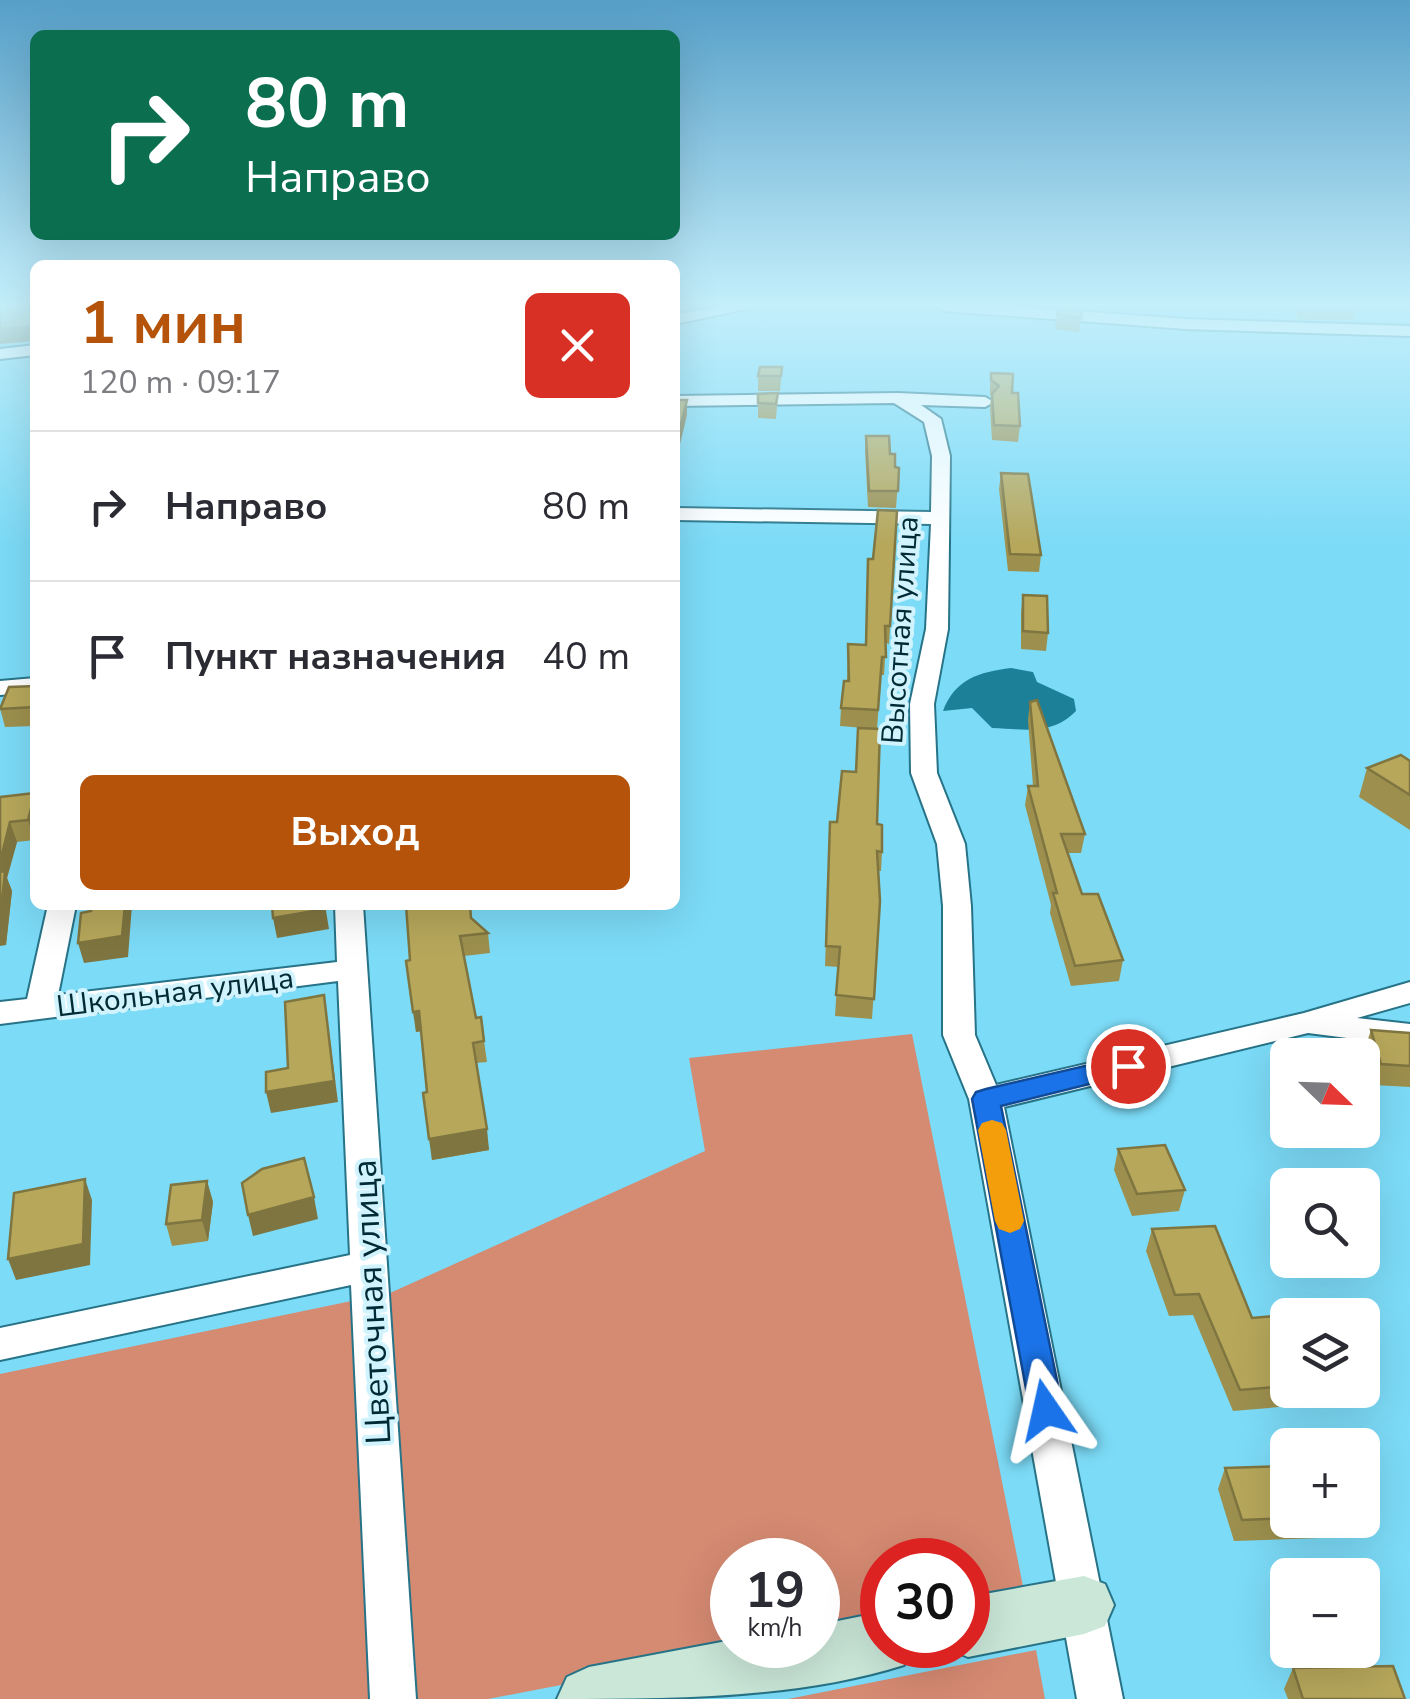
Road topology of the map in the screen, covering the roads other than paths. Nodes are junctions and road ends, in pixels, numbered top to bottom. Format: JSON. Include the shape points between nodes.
{"nodes":[{"id":1,"x":898,"y":398,"type":"junction"},
{"id":2,"x":680,"y":402,"type":"edge"},
{"id":3,"x":985,"y":402,"type":"dead end"},
{"id":4,"x":680,"y":514,"type":"edge"},
{"id":5,"x":941,"y":518,"type":"junction"},
{"id":6,"x":30,"y":686,"type":"edge"},
{"id":7,"x":0,"y":688,"type":"edge"},
{"id":8,"x":61,"y":910,"type":"edge"},
{"id":9,"x":349,"y":910,"type":"edge"},
{"id":10,"x":350,"y":970,"type":"junction"},
{"id":11,"x":1410,"y":992,"type":"edge"},
{"id":12,"x":40,"y":1008,"type":"junction"},
{"id":13,"x":0,"y":1014,"type":"edge"},
{"id":14,"x":1306,"y":1023,"type":"junction"},
{"id":15,"x":1410,"y":1036,"type":"edge"},
{"id":16,"x":986,"y":1099,"type":"junction"},
{"id":17,"x":370,"y":1266,"type":"junction"},
{"id":18,"x":0,"y":1344,"type":"edge"},
{"id":19,"x":1084,"y":1605,"type":"junction"},
{"id":20,"x":990,"y":1623,"type":"edge"},
{"id":21,"x":860,"y":1647,"type":"edge"},
{"id":22,"x":393,"y":1699,"type":"edge"},
{"id":23,"x":590,"y":1699,"type":"edge"},
{"id":24,"x":1100,"y":1699,"type":"edge"}],
"edges":[{"from":1,"to":2,"type":"street"},
{"from":1,"to":3,"type":"street"},
{"from":1,"to":5,"type":"street","name":"Высотная улица","via":[[932,419],[941,456]]},
{"from":4,"to":5,"type":"street"},
{"from":5,"to":16,"type":"street","name":"Высотная улица","via":[[937,628],[922,704],[924,772],[951,844],[959,1035]]},
{"from":6,"to":7,"type":"street"},
{"from":8,"to":12,"type":"street"},
{"from":9,"to":10,"type":"street","name":"Цветочная улица"},
{"from":10,"to":12,"type":"street","name":"Школьная улица"},
{"from":10,"to":17,"type":"street","name":"Цветочная улица"},
{"from":11,"to":14,"type":"street"},
{"from":12,"to":13,"type":"street","name":"Школьная улица"},
{"from":14,"to":15,"type":"street"},
{"from":14,"to":16,"type":"street"},
{"from":16,"to":19,"type":"street","name":"Высотная улица"},
{"from":17,"to":18,"type":"street"},
{"from":17,"to":22,"type":"street","name":"Цветочная улица"},
{"from":19,"to":20,"type":"street"},
{"from":19,"to":24,"type":"street","name":"Высотная улица"},
{"from":21,"to":23,"type":"street"}]}
